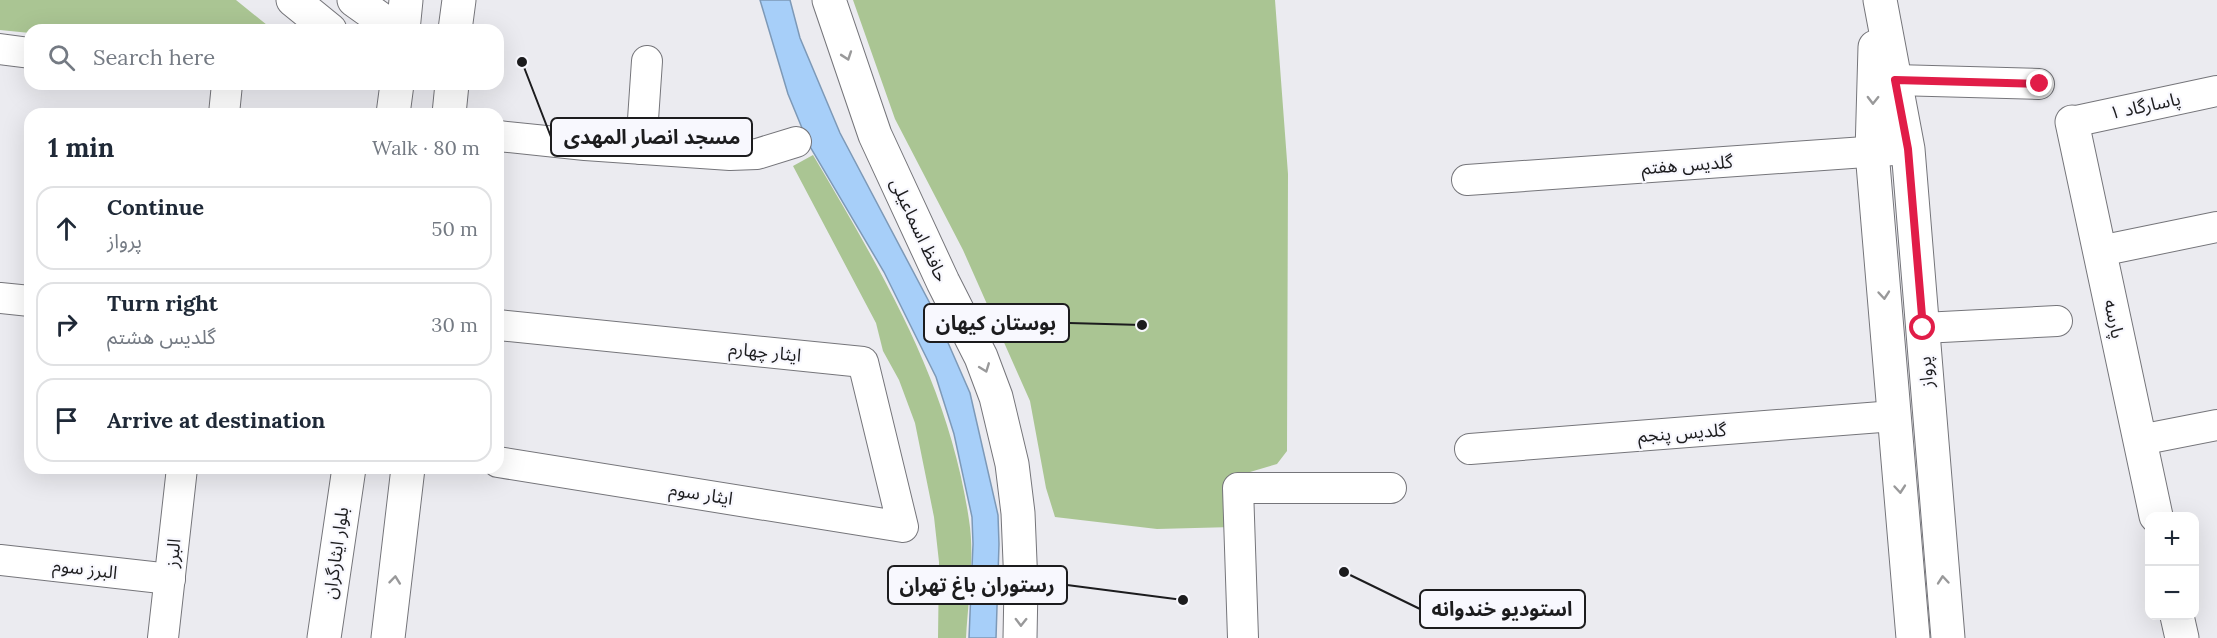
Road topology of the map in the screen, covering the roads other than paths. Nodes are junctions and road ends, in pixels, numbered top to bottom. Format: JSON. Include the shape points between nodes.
{"nodes":[{"id":1,"x":293,"y":0,"type":"edge"},
{"id":2,"x":354,"y":0,"type":"edge"},
{"id":3,"x":406,"y":0,"type":"edge"},
{"id":4,"x":459,"y":0,"type":"edge"},
{"id":5,"x":829,"y":0,"type":"edge"},
{"id":6,"x":1878,"y":0,"type":"edge"},
{"id":7,"x":323,"y":24,"type":"edge"},
{"id":8,"x":388,"y":24,"type":"edge"},
{"id":9,"x":404,"y":24,"type":"edge"},
{"id":10,"x":456,"y":24,"type":"edge"},
{"id":11,"x":0,"y":49,"type":"edge"},
{"id":12,"x":24,"y":52,"type":"edge"},
{"id":13,"x":647,"y":61,"type":"dead end"},
{"id":14,"x":1895,"y":80,"type":"junction"},
{"id":15,"x":2040,"y":84,"type":"dead end"},
{"id":16,"x":226,"y":90,"type":"edge"},
{"id":17,"x":396,"y":90,"type":"edge"},
{"id":18,"x":451,"y":90,"type":"edge"},
{"id":19,"x":2217,"y":90,"type":"edge"},
{"id":20,"x":225,"y":108,"type":"edge"},
{"id":21,"x":394,"y":108,"type":"edge"},
{"id":22,"x":449,"y":108,"type":"edge"},
{"id":23,"x":2072,"y":122,"type":"joint"},
{"id":24,"x":504,"y":137,"type":"edge"},
{"id":25,"x":796,"y":142,"type":"dead end"},
{"id":26,"x":641,"y":149,"type":"junction"},
{"id":27,"x":1908,"y":149,"type":"junction"},
{"id":28,"x":1872,"y":152,"type":"junction"},
{"id":29,"x":1467,"y":180,"type":"dead end"},
{"id":30,"x":2217,"y":227,"type":"edge"},
{"id":31,"x":2100,"y":251,"type":"junction"},
{"id":32,"x":0,"y":298,"type":"edge"},
{"id":33,"x":24,"y":300,"type":"edge"},
{"id":34,"x":2057,"y":321,"type":"dead end"},
{"id":35,"x":504,"y":327,"type":"edge"},
{"id":36,"x":1923,"y":328,"type":"junction"},
{"id":37,"x":1894,"y":416,"type":"junction"},
{"id":38,"x":2217,"y":425,"type":"edge"},
{"id":39,"x":2140,"y":441,"type":"junction"},
{"id":40,"x":1470,"y":449,"type":"dead end"},
{"id":41,"x":504,"y":463,"type":"edge"},
{"id":42,"x":181,"y":474,"type":"edge"},
{"id":43,"x":348,"y":474,"type":"edge"},
{"id":44,"x":407,"y":474,"type":"edge"},
{"id":45,"x":1390,"y":488,"type":"dead end"},
{"id":46,"x":2155,"y":512,"type":"edge"},
{"id":47,"x":903,"y":527,"type":"joint"},
{"id":48,"x":0,"y":560,"type":"edge"},
{"id":49,"x":170,"y":579,"type":"junction"},
{"id":50,"x":2178,"y":620,"type":"edge"},
{"id":51,"x":163,"y":638,"type":"edge"},
{"id":52,"x":324,"y":638,"type":"edge"},
{"id":53,"x":388,"y":638,"type":"edge"},
{"id":54,"x":1020,"y":638,"type":"edge"},
{"id":55,"x":1243,"y":638,"type":"edge"},
{"id":56,"x":1913,"y":638,"type":"edge"},
{"id":57,"x":1948,"y":638,"type":"edge"},
{"id":58,"x":2182,"y":638,"type":"edge"}],
"edges":[{"from":1,"to":7,"type":"street"},
{"from":2,"to":8,"type":"street"},
{"from":3,"to":9,"type":"street"},
{"from":4,"to":10,"type":"street"},
{"from":5,"to":54,"type":"street","name":"حافظ اسماعیلی","one_way":true,"via":[[875,135],[981,357],[996,397],[1012,464],[1018,513]]},
{"from":6,"to":14,"type":"street","name":"پرواز"},
{"from":6,"to":28,"type":"street","name":"پرواز","one_way":true},
{"from":11,"to":12,"type":"street"},
{"from":13,"to":26,"type":"street"},
{"from":14,"to":15,"type":"street"},
{"from":14,"to":27,"type":"street","name":"پرواز"},
{"from":16,"to":20,"type":"street"},
{"from":17,"to":21,"type":"street"},
{"from":18,"to":22,"type":"street"},
{"from":19,"to":23,"type":"street","name":"پاسارگاد ۱"},
{"from":23,"to":31,"type":"street","name":"پارسه"},
{"from":24,"to":26,"type":"street"},
{"from":25,"to":26,"type":"street","via":[[757,154]]},
{"from":27,"to":28,"type":"street","name":"گلدیس هفتم"},
{"from":27,"to":36,"type":"street","name":"پرواز"},
{"from":28,"to":29,"type":"street","name":"گلدیس هفتم"},
{"from":28,"to":37,"type":"street","name":"پرواز","one_way":true},
{"from":30,"to":31,"type":"street"},
{"from":31,"to":39,"type":"street","name":"پارسه"},
{"from":32,"to":33,"type":"street"},
{"from":34,"to":36,"type":"street"},
{"from":35,"to":47,"type":"street","name":"ایثار چهارم","via":[[863,362]]},
{"from":57,"to":36,"type":"street","name":"پرواز","one_way":true},
{"from":37,"to":40,"type":"street","name":"گلدیس پنجم"},
{"from":37,"to":56,"type":"street","name":"پرواز","one_way":true},
{"from":38,"to":39,"type":"street"},
{"from":39,"to":46,"type":"street","name":"پارسه"},
{"from":41,"to":47,"type":"street","name":"ایثار سوم"},
{"from":42,"to":49,"type":"street","name":"البرز"},
{"from":43,"to":52,"type":"street","name":"بلوار ایثارگران"},
{"from":53,"to":44,"type":"street","one_way":true},
{"from":45,"to":55,"type":"street","via":[[1238,488]]},
{"from":48,"to":49,"type":"street","name":"البرز سوم"},
{"from":49,"to":51,"type":"street","name":"البرز"},
{"from":50,"to":58,"type":"street"}]}
